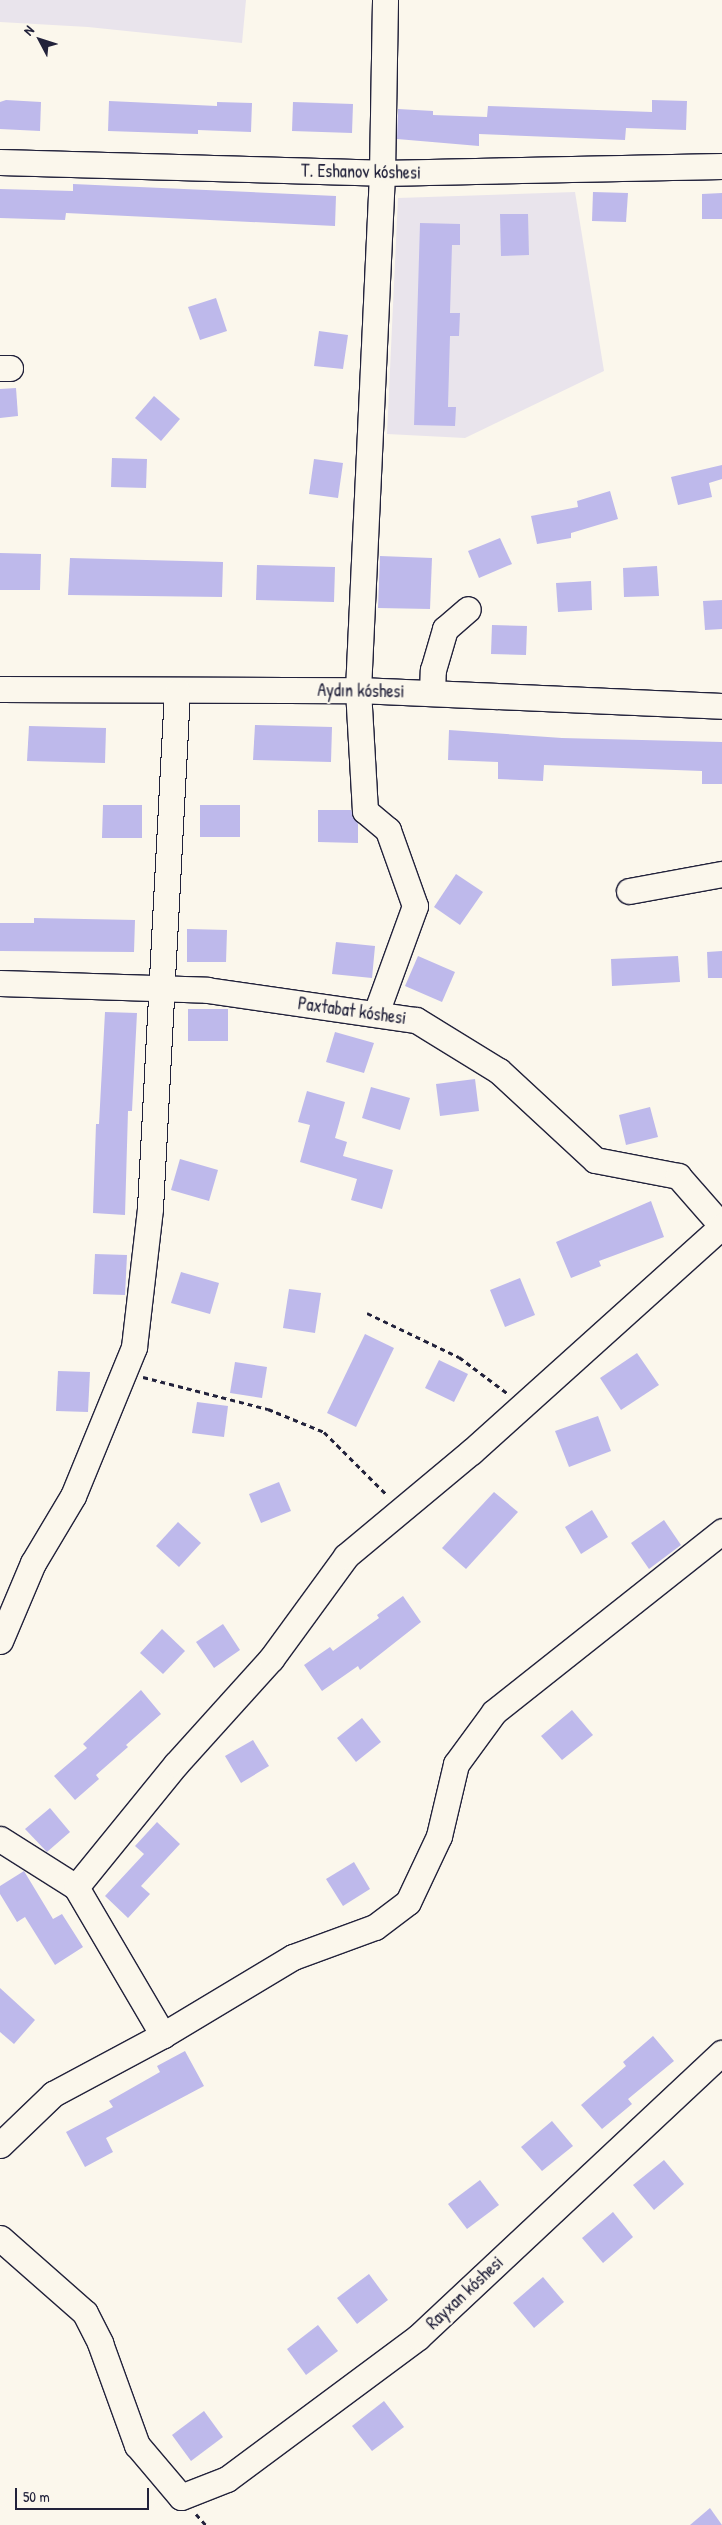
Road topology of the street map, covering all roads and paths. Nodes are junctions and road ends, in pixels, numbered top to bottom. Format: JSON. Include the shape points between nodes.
{"nodes":[{"id":1,"x":385,"y":0,"type":"edge"},
{"id":2,"x":0,"y":162,"type":"edge"},
{"id":3,"x":722,"y":166,"type":"edge"},
{"id":4,"x":382,"y":173,"type":"junction"},
{"id":5,"x":468,"y":608,"type":"dead end"},
{"id":6,"x":0,"y":689,"type":"edge"},
{"id":7,"x":358,"y":690,"type":"junction"},
{"id":8,"x":177,"y":691,"type":"junction"},
{"id":9,"x":432,"y":693,"type":"junction"},
{"id":10,"x":722,"y":706,"type":"edge"},
{"id":11,"x":722,"y":874,"type":"edge"},
{"id":12,"x":629,"y":891,"type":"dead end"},
{"id":13,"x":0,"y":983,"type":"edge"},
{"id":14,"x":161,"y":986,"type":"junction"},
{"id":15,"x":376,"y":1013,"type":"junction"},
{"id":16,"x":722,"y":1226,"type":"edge"},
{"id":17,"x":367,"y":1313,"type":"dead end"},
{"id":18,"x":123,"y":1372,"type":"junction"},
{"id":19,"x":524,"y":1405,"type":"junction"},
{"id":20,"x":401,"y":1510,"type":"junction"},
{"id":21,"x":722,"y":1531,"type":"edge"},
{"id":22,"x":0,"y":1641,"type":"edge"},
{"id":23,"x":0,"y":1840,"type":"edge"},
{"id":24,"x":76,"y":1887,"type":"junction"},
{"id":25,"x":163,"y":2035,"type":"junction"},
{"id":26,"x":722,"y":2053,"type":"edge"},
{"id":27,"x":0,"y":2145,"type":"edge"},
{"id":28,"x":0,"y":2238,"type":"edge"}],
"edges":[{"from":1,"to":4,"type":"street"},
{"from":2,"to":4,"type":"street","name":"T. Eshanov kóshesi"},
{"from":3,"to":4,"type":"street","name":"T. Eshanov kóshesi"},
{"from":4,"to":7,"type":"street"},
{"from":5,"to":9,"type":"street","via":[[445,629],[433,670]]},
{"from":6,"to":8,"type":"street","name":"Aydın kóshesi"},
{"from":7,"to":8,"type":"street","name":"Aydın kóshesi"},
{"from":7,"to":9,"type":"street","name":"Aydın kóshesi"},
{"from":7,"to":15,"type":"street","via":[[365,811],[388,830],[415,906]]},
{"from":8,"to":14,"type":"street"},
{"from":9,"to":10,"type":"street","name":"Aydın kóshesi"},
{"from":11,"to":12,"type":"street"},
{"from":13,"to":14,"type":"street","name":"Paxtabat kóshesi"},
{"from":14,"to":15,"type":"street","name":"Paxtabat kóshesi"},
{"from":14,"to":18,"type":"street","via":[[150,1208],[134,1347]]},
{"from":15,"to":16,"type":"street","name":"Paxtabat kóshesi","via":[[416,1020],[499,1071],[595,1160],[678,1176]]},
{"from":16,"to":19,"type":"street"},
{"from":17,"to":19,"type":"path","via":[[459,1356]]},
{"from":18,"to":20,"type":"path","via":[[268,1409],[324,1432]]},
{"from":18,"to":22,"type":"street","via":[[73,1496],[33,1563]]},
{"from":19,"to":20,"type":"street"},
{"from":20,"to":24,"type":"street","via":[[346,1556],[271,1659],[176,1764]]},
{"from":21,"to":25,"type":"street","via":[[494,1712],[456,1764],[439,1836],[408,1902],[375,1927],[294,1957]]},
{"from":23,"to":24,"type":"street"},
{"from":24,"to":25,"type":"street"},
{"from":25,"to":27,"type":"street","via":[[53,2094]]},
{"from":26,"to":28,"type":"street","name":"Rayxan kóshesi","via":[[418,2337],[227,2479],[181,2497],[137,2445],[100,2343],[85,2313]]}]}
